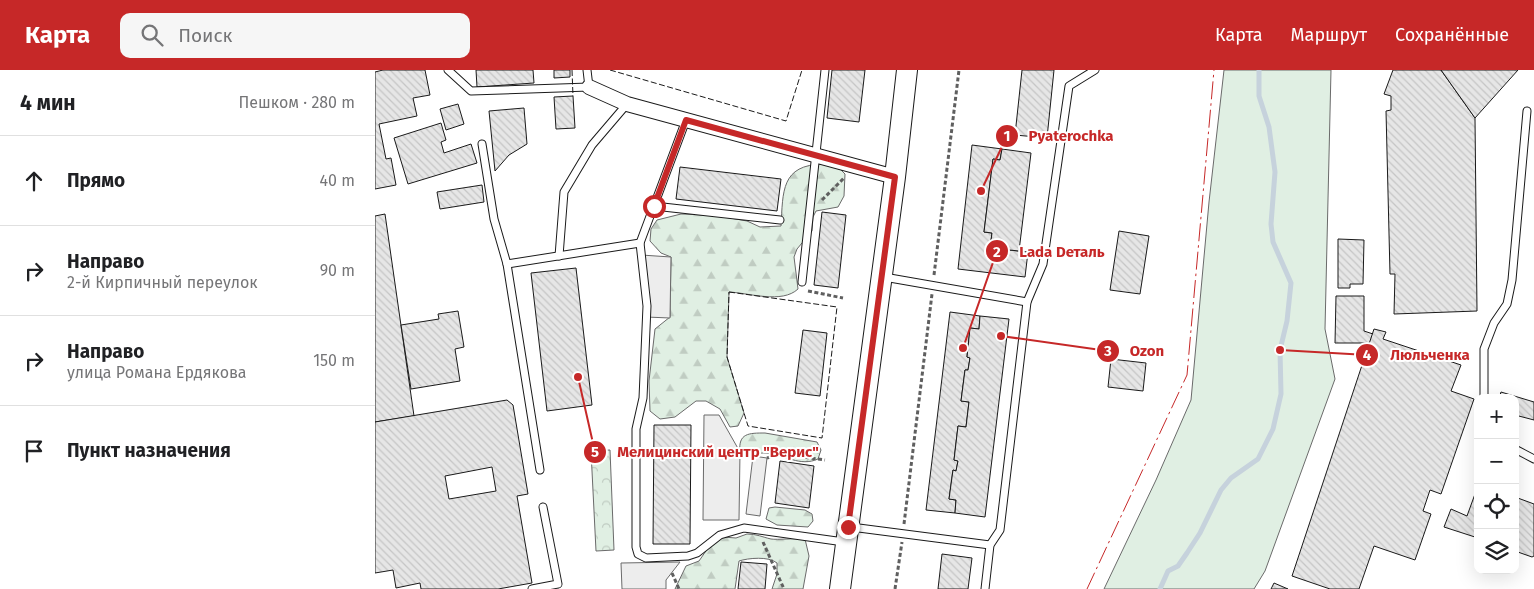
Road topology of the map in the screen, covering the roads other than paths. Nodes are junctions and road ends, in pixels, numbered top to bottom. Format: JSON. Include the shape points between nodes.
{"nodes":[{"id":1,"x":448,"y":70,"type":"edge"},
{"id":2,"x":587,"y":70,"type":"edge"},
{"id":3,"x":825,"y":70,"type":"edge"},
{"id":4,"x":907,"y":70,"type":"edge"},
{"id":5,"x":1095,"y":70,"type":"edge"},
{"id":6,"x":589,"y":87,"type":"junction"},
{"id":7,"x":627,"y":104,"type":"junction"},
{"id":8,"x":1527,"y":111,"type":"dead end"},
{"id":9,"x":686,"y":120,"type":"junction"},
{"id":10,"x":482,"y":144,"type":"dead end"},
{"id":11,"x":816,"y":155,"type":"junction"},
{"id":12,"x":895,"y":177,"type":"junction"},
{"id":13,"x":654,"y":206,"type":"junction"},
{"id":14,"x":780,"y":220,"type":"dead end"},
{"id":15,"x":640,"y":243,"type":"junction"},
{"id":16,"x":559,"y":256,"type":"junction"},
{"id":17,"x":507,"y":264,"type":"junction"},
{"id":18,"x":882,"y":276,"type":"junction"},
{"id":19,"x":802,"y":282,"type":"road end"},
{"id":20,"x":1027,"y":302,"type":"junction"},
{"id":21,"x":1483,"y":394,"type":"edge"},
{"id":22,"x":1519,"y":451,"type":"edge"},
{"id":23,"x":1534,"y":459,"type":"edge"},
{"id":24,"x":540,"y":470,"type":"dead end"},
{"id":25,"x":543,"y":507,"type":"dead end"},
{"id":26,"x":847,"y":535,"type":"junction"},
{"id":27,"x":990,"y":545,"type":"junction"},
{"id":28,"x":532,"y":589,"type":"edge"},
{"id":29,"x":840,"y":589,"type":"edge"},
{"id":30,"x":985,"y":589,"type":"edge"}],
"edges":[{"from":1,"to":6,"type":"lane","via":[[471,91]]},
{"from":2,"to":6,"type":"lane"},
{"from":3,"to":11,"type":"lane"},
{"from":4,"to":12,"type":"street"},
{"from":5,"to":20,"type":"lane","via":[[1069,86],[1043,264]]},
{"from":6,"to":7,"type":"street"},
{"from":7,"to":9,"type":"street"},
{"from":7,"to":16,"type":"lane","via":[[592,145],[564,192]]},
{"from":8,"to":21,"type":"lane","via":[[1512,280],[1507,304],[1494,323],[1484,349]]},
{"from":9,"to":11,"type":"street"},
{"from":9,"to":13,"type":"lane"},
{"from":10,"to":17,"type":"lane","via":[[494,219]]},
{"from":11,"to":12,"type":"street"},
{"from":11,"to":19,"type":"lane"},
{"from":12,"to":18,"type":"street"},
{"from":13,"to":14,"type":"lane"},
{"from":13,"to":15,"type":"lane"},
{"from":15,"to":16,"type":"lane"},
{"from":15,"to":26,"type":"lane","via":[[647,306],[643,398],[636,429],[638,554],[645,558],[688,556],[735,529]]},
{"from":16,"to":17,"type":"lane"},
{"from":17,"to":24,"type":"lane"},
{"from":18,"to":20,"type":"lane"},
{"from":18,"to":26,"type":"street"},
{"from":20,"to":27,"type":"lane","via":[[1000,530]]},
{"from":22,"to":23,"type":"lane"},
{"from":25,"to":28,"type":"lane","via":[[558,584]]},
{"from":26,"to":27,"type":"lane","via":[[903,535]]},
{"from":26,"to":29,"type":"street"},
{"from":27,"to":30,"type":"lane"}]}
